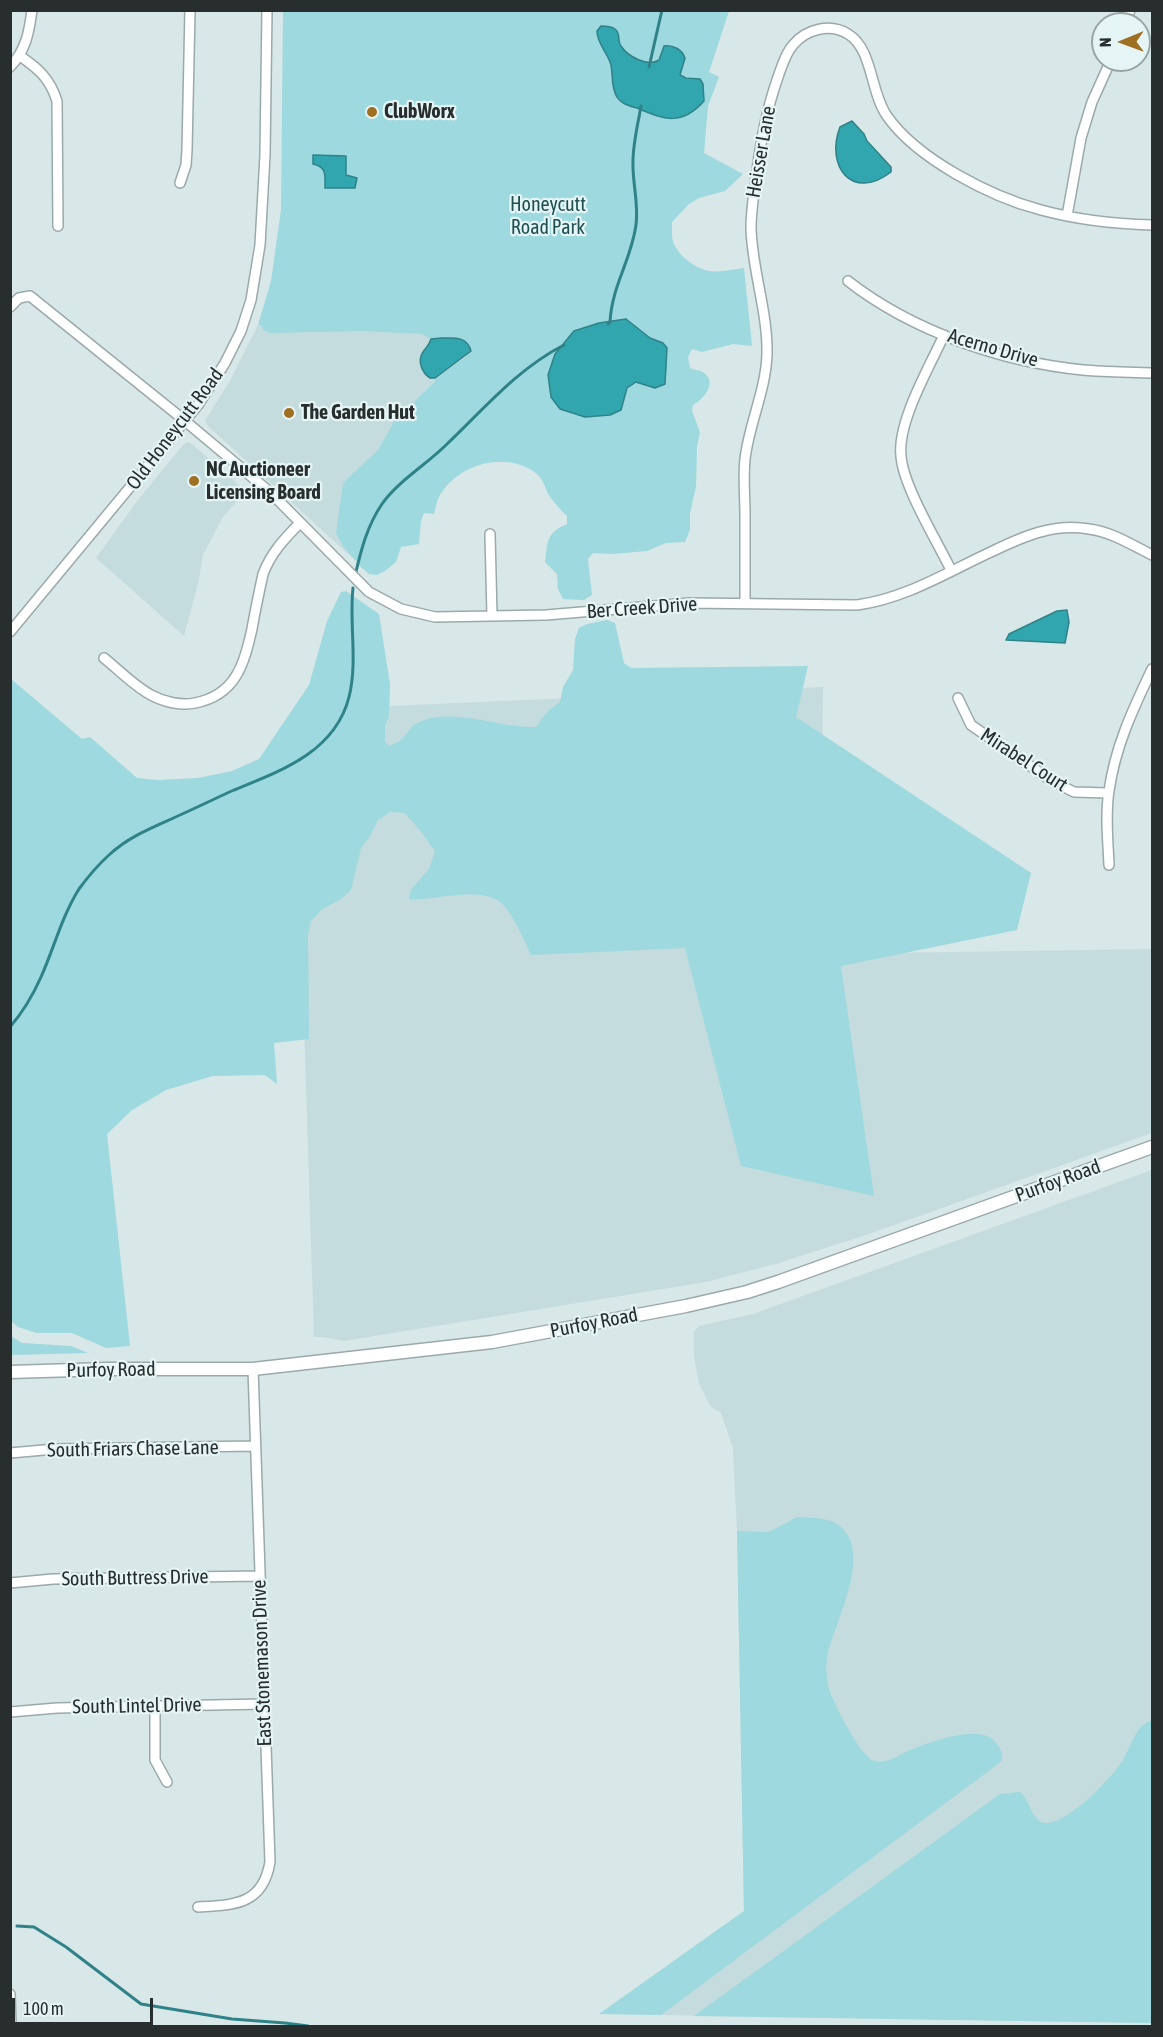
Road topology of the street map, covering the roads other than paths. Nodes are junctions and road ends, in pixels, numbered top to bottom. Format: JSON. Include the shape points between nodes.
{"nodes":[{"id":1,"x":32,"y":10,"type":"edge"},
{"id":2,"x":190,"y":10,"type":"edge"},
{"id":3,"x":267,"y":10,"type":"edge"},
{"id":4,"x":20,"y":56,"type":"junction"},
{"id":5,"x":10,"y":67,"type":"edge"},
{"id":6,"x":1106,"y":72,"type":"edge"},
{"id":7,"x":180,"y":183,"type":"dead end"},
{"id":8,"x":1067,"y":216,"type":"junction"},
{"id":9,"x":1152,"y":225,"type":"edge"},
{"id":10,"x":58,"y":226,"type":"dead end"},
{"id":11,"x":848,"y":281,"type":"dead end"},
{"id":12,"x":10,"y":307,"type":"edge"},
{"id":13,"x":944,"y":335,"type":"junction"},
{"id":14,"x":1152,"y":373,"type":"edge"},
{"id":15,"x":184,"y":420,"type":"junction"},
{"id":16,"x":300,"y":523,"type":"junction"},
{"id":17,"x":490,"y":534,"type":"dead end"},
{"id":18,"x":1152,"y":555,"type":"edge"},
{"id":19,"x":951,"y":570,"type":"junction"},
{"id":20,"x":745,"y":602,"type":"junction"},
{"id":21,"x":492,"y":616,"type":"junction"},
{"id":22,"x":10,"y":632,"type":"edge"},
{"id":23,"x":104,"y":658,"type":"dead end"},
{"id":24,"x":1152,"y":670,"type":"edge"},
{"id":25,"x":958,"y":698,"type":"dead end"},
{"id":26,"x":1108,"y":793,"type":"junction"},
{"id":27,"x":1109,"y":865,"type":"dead end"},
{"id":28,"x":1152,"y":1147,"type":"edge"},
{"id":29,"x":253,"y":1369,"type":"junction"},
{"id":30,"x":10,"y":1372,"type":"edge"},
{"id":31,"x":255,"y":1446,"type":"junction"},
{"id":32,"x":10,"y":1453,"type":"edge"},
{"id":33,"x":259,"y":1576,"type":"junction"},
{"id":34,"x":10,"y":1583,"type":"edge"},
{"id":35,"x":264,"y":1704,"type":"junction"},
{"id":36,"x":155,"y":1706,"type":"junction"},
{"id":37,"x":10,"y":1712,"type":"edge"},
{"id":38,"x":167,"y":1782,"type":"dead end"},
{"id":39,"x":198,"y":1907,"type":"dead end"},
{"id":40,"x":10,"y":1994,"type":"edge"},
{"id":41,"x":11,"y":2026,"type":"edge"}],
"edges":[{"from":1,"to":4,"type":"street","via":[[30,30]]},
{"from":2,"to":7,"type":"street","via":[[187,150]]},
{"from":3,"to":15,"type":"street","name":"Old Honeycutt Road","via":[[266,155],[254,282],[232,350],[210,389]]},
{"from":4,"to":5,"type":"street"},
{"from":4,"to":10,"type":"street","via":[[43,73],[57,101]]},
{"from":6,"to":8,"type":"street","via":[[1081,138]]},
{"from":8,"to":9,"type":"street","name":"Heisser Lane"},
{"from":8,"to":20,"type":"street","name":"Heisser Lane","via":[[1039,210],[990,190],[922,152],[886,115],[861,45],[847,33],[814,30],[792,46],[765,117],[752,211],[767,351],[746,459]]},
{"from":11,"to":13,"type":"street","name":"Acerno Drive","via":[[906,319]]},
{"from":12,"to":15,"type":"street","name":"Ber Creek Drive","via":[[19,298],[30,296]]},
{"from":13,"to":14,"type":"street","name":"Acerno Drive","via":[[1036,362],[1083,370]]},
{"from":13,"to":19,"type":"street","via":[[905,423],[901,456],[906,479]]},
{"from":15,"to":16,"type":"street","name":"Ber Creek Drive","via":[[271,493]]},
{"from":15,"to":22,"type":"street","name":"Old Honeycutt Road"},
{"from":16,"to":21,"type":"street","name":"Ber Creek Drive","via":[[360,584],[389,604],[435,617]]},
{"from":16,"to":23,"type":"street","via":[[267,563],[246,658],[240,672],[222,692],[203,702],[167,702],[149,694]]},
{"from":17,"to":21,"type":"street"},
{"from":18,"to":19,"type":"street","name":"Ber Creek Drive","via":[[1108,533],[1071,526],[1033,533]]},
{"from":19,"to":20,"type":"street","name":"Ber Creek Drive","via":[[905,593],[857,605]]},
{"from":20,"to":21,"type":"street","name":"Ber Creek Drive"},
{"from":24,"to":26,"type":"street","via":[[1117,752]]},
{"from":25,"to":26,"type":"street","name":"Mirabel Court","via":[[971,725],[1052,781],[1074,792]]},
{"from":26,"to":27,"type":"street"},
{"from":28,"to":29,"type":"street","name":"Purfoy Road","via":[[736,1295],[492,1342]]},
{"from":29,"to":30,"type":"street","name":"Purfoy Road"},
{"from":29,"to":31,"type":"street","name":"East Stonemason Drive"},
{"from":31,"to":32,"type":"street","name":"South Friars Chase Lane"},
{"from":31,"to":33,"type":"street","name":"East Stonemason Drive"},
{"from":33,"to":34,"type":"street","name":"South Buttress Drive"},
{"from":33,"to":35,"type":"street","name":"East Stonemason Drive"},
{"from":35,"to":36,"type":"street","name":"South Lintel Drive"},
{"from":35,"to":39,"type":"street","name":"East Stonemason Drive","via":[[268,1873],[260,1890],[244,1901]]},
{"from":36,"to":37,"type":"street","name":"South Lintel Drive"},
{"from":36,"to":38,"type":"street","via":[[155,1760]]},
{"from":40,"to":41,"type":"street"}]}
